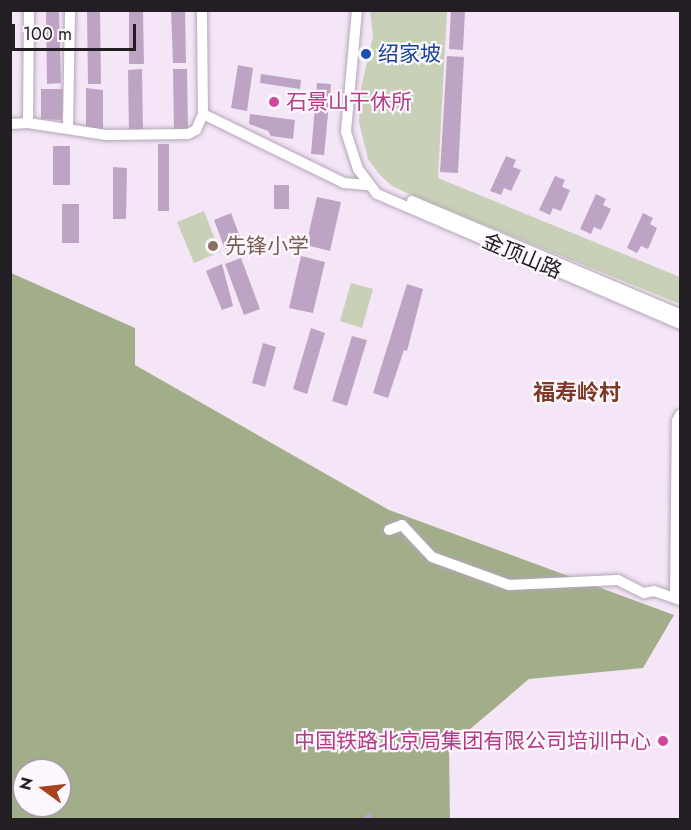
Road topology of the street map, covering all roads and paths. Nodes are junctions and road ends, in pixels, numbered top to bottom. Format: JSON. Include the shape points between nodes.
{"nodes":[{"id":1,"x":29,"y":10,"type":"edge"},
{"id":2,"x":70,"y":10,"type":"edge"},
{"id":3,"x":202,"y":10,"type":"edge"},
{"id":4,"x":357,"y":10,"type":"edge"},
{"id":5,"x":203,"y":114,"type":"junction"},
{"id":6,"x":28,"y":123,"type":"junction"},
{"id":7,"x":10,"y":124,"type":"edge"},
{"id":8,"x":68,"y":127,"type":"dead end"},
{"id":9,"x":367,"y":184,"type":"junction"},
{"id":10,"x":681,"y":314,"type":"edge"},
{"id":11,"x":681,"y":324,"type":"edge"},
{"id":12,"x":681,"y":415,"type":"edge"},
{"id":13,"x":389,"y":530,"type":"dead end"},
{"id":14,"x":678,"y":599,"type":"edge"}],
"edges":[{"from":1,"to":6,"type":"street"},
{"from":2,"to":8,"type":"street"},
{"from":3,"to":5,"type":"street"},
{"from":4,"to":9,"type":"street","name":"金顶山路","via":[[345,124],[353,157]]},
{"from":5,"to":6,"type":"street","via":[[196,130],[188,135],[106,135]]},
{"from":5,"to":9,"type":"street","via":[[344,183]]},
{"from":6,"to":7,"type":"street"},
{"from":9,"to":10,"type":"street","name":"金顶山路"},
{"from":9,"to":11,"type":"street","name":"金顶山路","via":[[377,194]]},
{"from":12,"to":14,"type":"street","via":[[677,421]]},
{"from":13,"to":14,"type":"street","via":[[402,525],[432,557],[509,585],[618,580],[644,593],[654,591]]}]}
